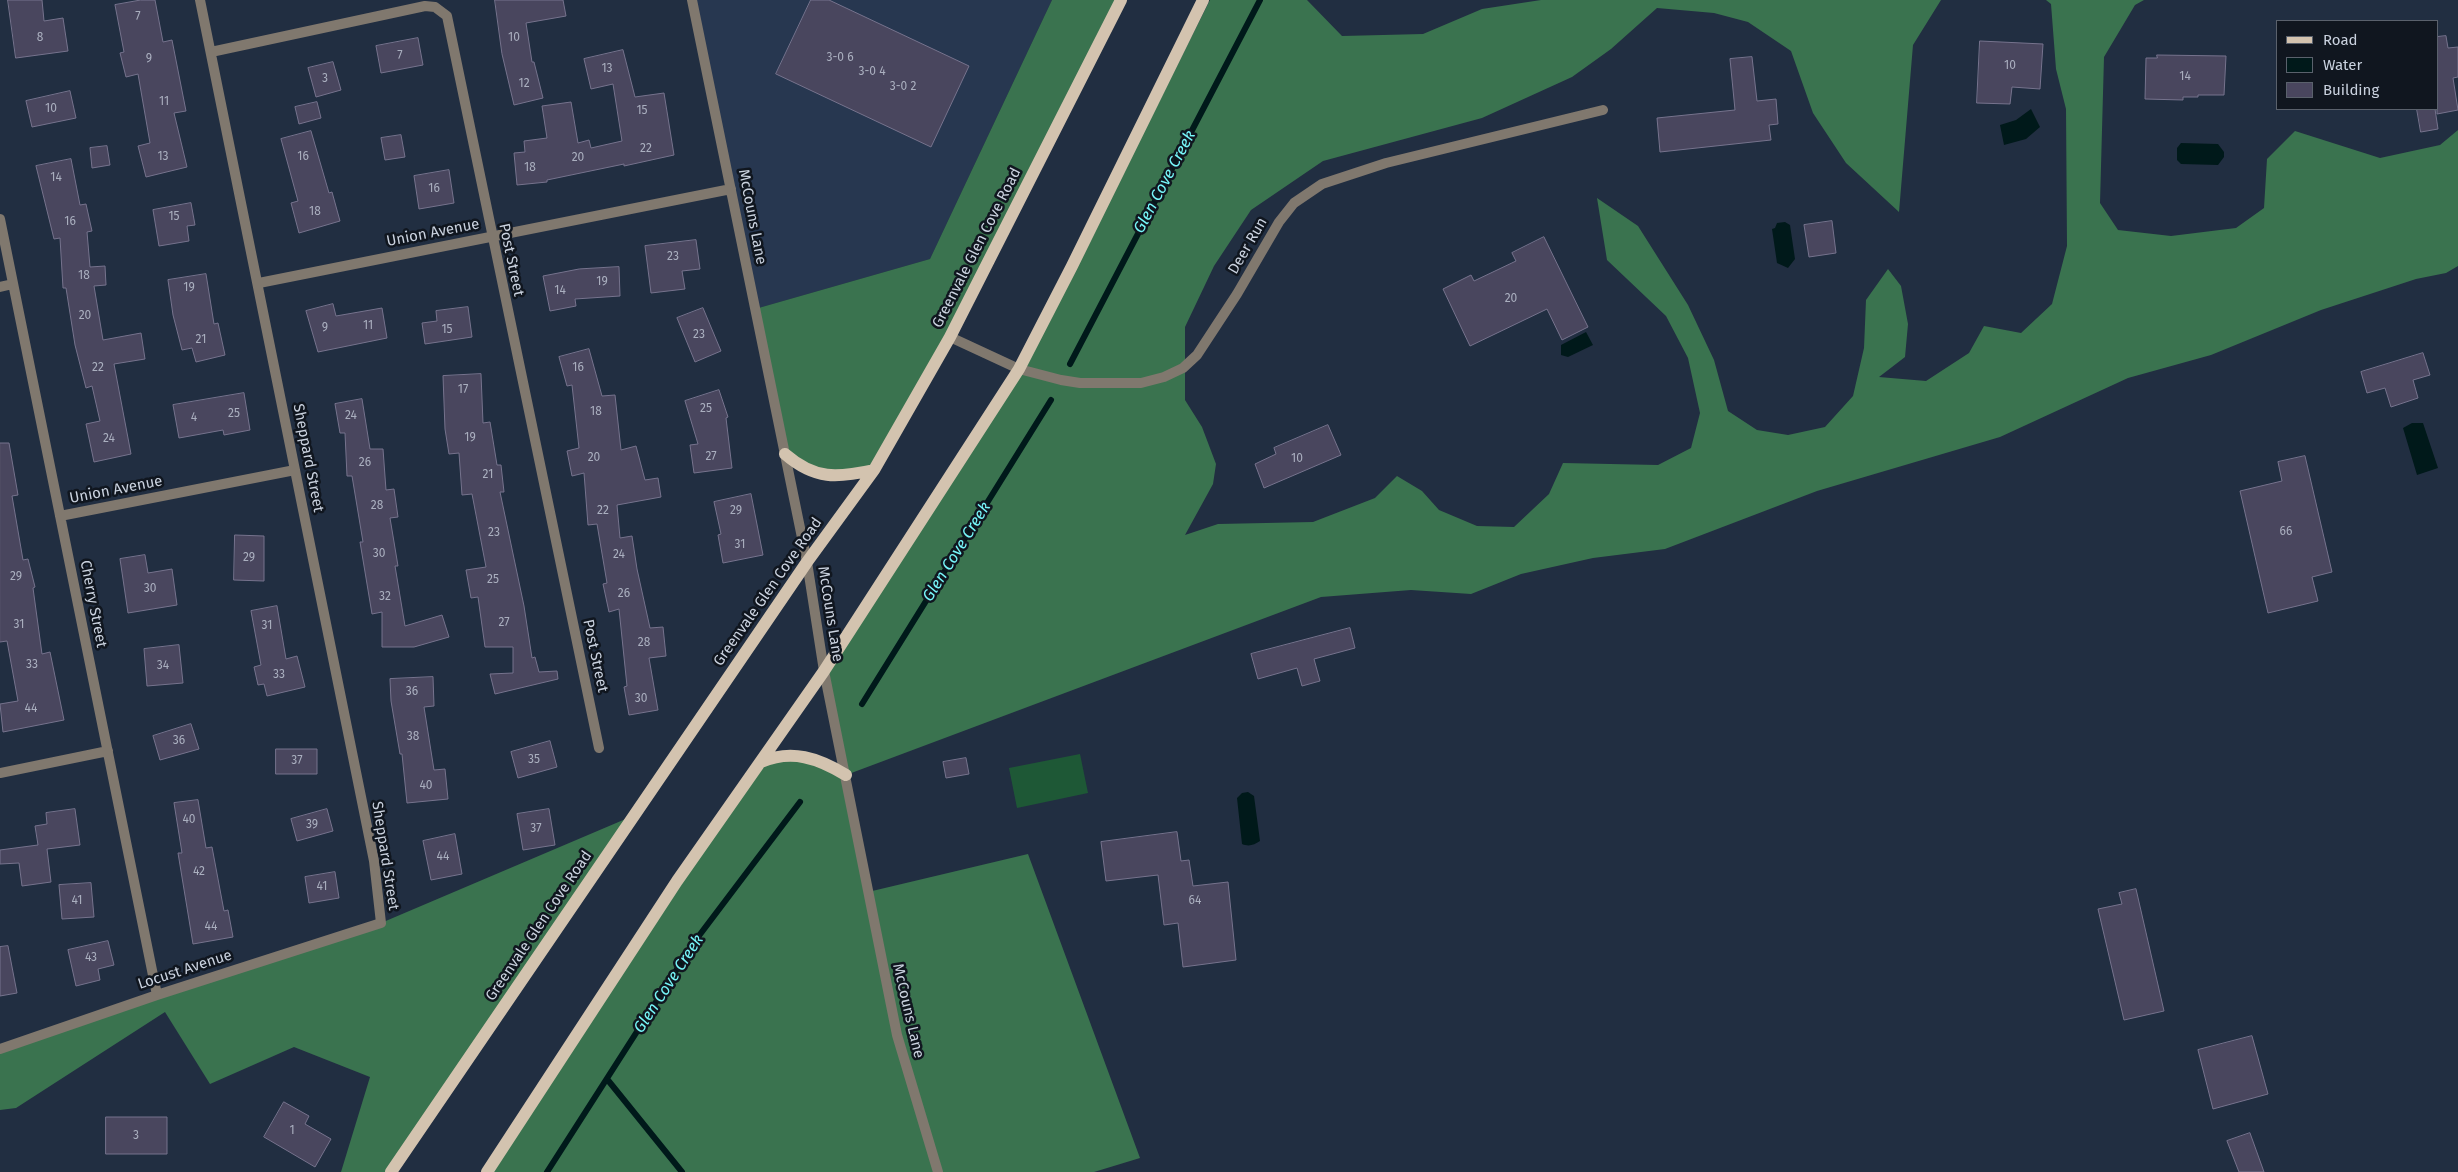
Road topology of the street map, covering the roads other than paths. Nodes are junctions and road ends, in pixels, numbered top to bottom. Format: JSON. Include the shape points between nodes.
{"nodes":[{"id":1,"x":200,"y":0,"type":"edge"},
{"id":2,"x":692,"y":0,"type":"edge"},
{"id":3,"x":1121,"y":0,"type":"edge"},
{"id":4,"x":1203,"y":0,"type":"edge"},
{"id":5,"x":211,"y":52,"type":"junction"},
{"id":6,"x":1603,"y":110,"type":"dead end"},
{"id":7,"x":731,"y":189,"type":"junction"},
{"id":8,"x":0,"y":219,"type":"edge"},
{"id":9,"x":491,"y":236,"type":"junction"},
{"id":10,"x":259,"y":283,"type":"junction"},
{"id":11,"x":13,"y":284,"type":"junction"},
{"id":12,"x":0,"y":287,"type":"edge"},
{"id":13,"x":950,"y":337,"type":"junction"},
{"id":14,"x":1019,"y":369,"type":"junction"},
{"id":15,"x":785,"y":454,"type":"junction"},
{"id":16,"x":295,"y":470,"type":"junction"},
{"id":17,"x":874,"y":470,"type":"junction"},
{"id":18,"x":60,"y":516,"type":"junction"},
{"id":19,"x":806,"y":562,"type":"junction"},
{"id":20,"x":824,"y":671,"type":"junction"},
{"id":21,"x":599,"y":748,"type":"dead end"},
{"id":22,"x":108,"y":751,"type":"junction"},
{"id":23,"x":761,"y":762,"type":"junction"},
{"id":24,"x":0,"y":773,"type":"edge"},
{"id":25,"x":846,"y":775,"type":"junction"},
{"id":26,"x":381,"y":923,"type":"joint"},
{"id":27,"x":157,"y":995,"type":"junction"},
{"id":28,"x":0,"y":1049,"type":"edge"},
{"id":29,"x":391,"y":1172,"type":"edge"},
{"id":30,"x":487,"y":1172,"type":"edge"},
{"id":31,"x":938,"y":1172,"type":"edge"}],
"edges":[{"from":1,"to":5,"type":"street","name":"Sheppard Street"},
{"from":2,"to":7,"type":"street","name":"McCouns Lane"},
{"from":3,"to":13,"type":"main road","name":"Greenvale Glen Cove Road"},
{"from":4,"to":14,"type":"main road"},
{"from":5,"to":9,"type":"street","name":"Post Street","via":[[425,6],[436,7],[447,16]]},
{"from":5,"to":10,"type":"street","name":"Sheppard Street"},
{"from":6,"to":14,"type":"street","name":"Deer Run","via":[[1386,163],[1322,184],[1294,203],[1279,222],[1238,294],[1197,355],[1183,368],[1164,377],[1141,383],[1080,383]]},
{"from":7,"to":9,"type":"street","name":"Union Avenue"},
{"from":7,"to":15,"type":"street","name":"McCouns Lane"},
{"from":8,"to":11,"type":"street","name":"Cherry Street"},
{"from":9,"to":10,"type":"street","name":"Union Avenue"},
{"from":9,"to":21,"type":"street","name":"Post Street"},
{"from":10,"to":16,"type":"street","name":"Sheppard Street"},
{"from":11,"to":12,"type":"street"},
{"from":11,"to":18,"type":"street","name":"Cherry Street"},
{"from":13,"to":14,"type":"street","name":"Deer Run"},
{"from":13,"to":17,"type":"main road","name":"Greenvale Glen Cove Road"},
{"from":14,"to":20,"type":"main road"},
{"from":15,"to":17,"type":"main road","via":[[807,471],[821,474]]},
{"from":15,"to":19,"type":"street","name":"McCouns Lane"},
{"from":16,"to":18,"type":"street","name":"Union Avenue"},
{"from":16,"to":26,"type":"street","name":"Sheppard Street","via":[[374,861]]},
{"from":17,"to":19,"type":"main road","name":"Greenvale Glen Cove Road"},
{"from":18,"to":22,"type":"street","name":"Cherry Street"},
{"from":19,"to":20,"type":"street","name":"McCouns Lane"},
{"from":19,"to":29,"type":"main road","name":"Greenvale Glen Cove Road"},
{"from":20,"to":23,"type":"main road"},
{"from":20,"to":25,"type":"street","name":"McCouns Lane"},
{"from":22,"to":24,"type":"street"},
{"from":22,"to":27,"type":"street","name":"Cherry Street"},
{"from":23,"to":25,"type":"main road","via":[[774,756],[803,756],[819,760]]},
{"from":23,"to":30,"type":"main road","via":[[677,881]]},
{"from":25,"to":31,"type":"street","name":"McCouns Lane","via":[[896,1035]]},
{"from":26,"to":27,"type":"street","name":"Locust Avenue"},
{"from":27,"to":28,"type":"street","name":"Locust Avenue"}]}
